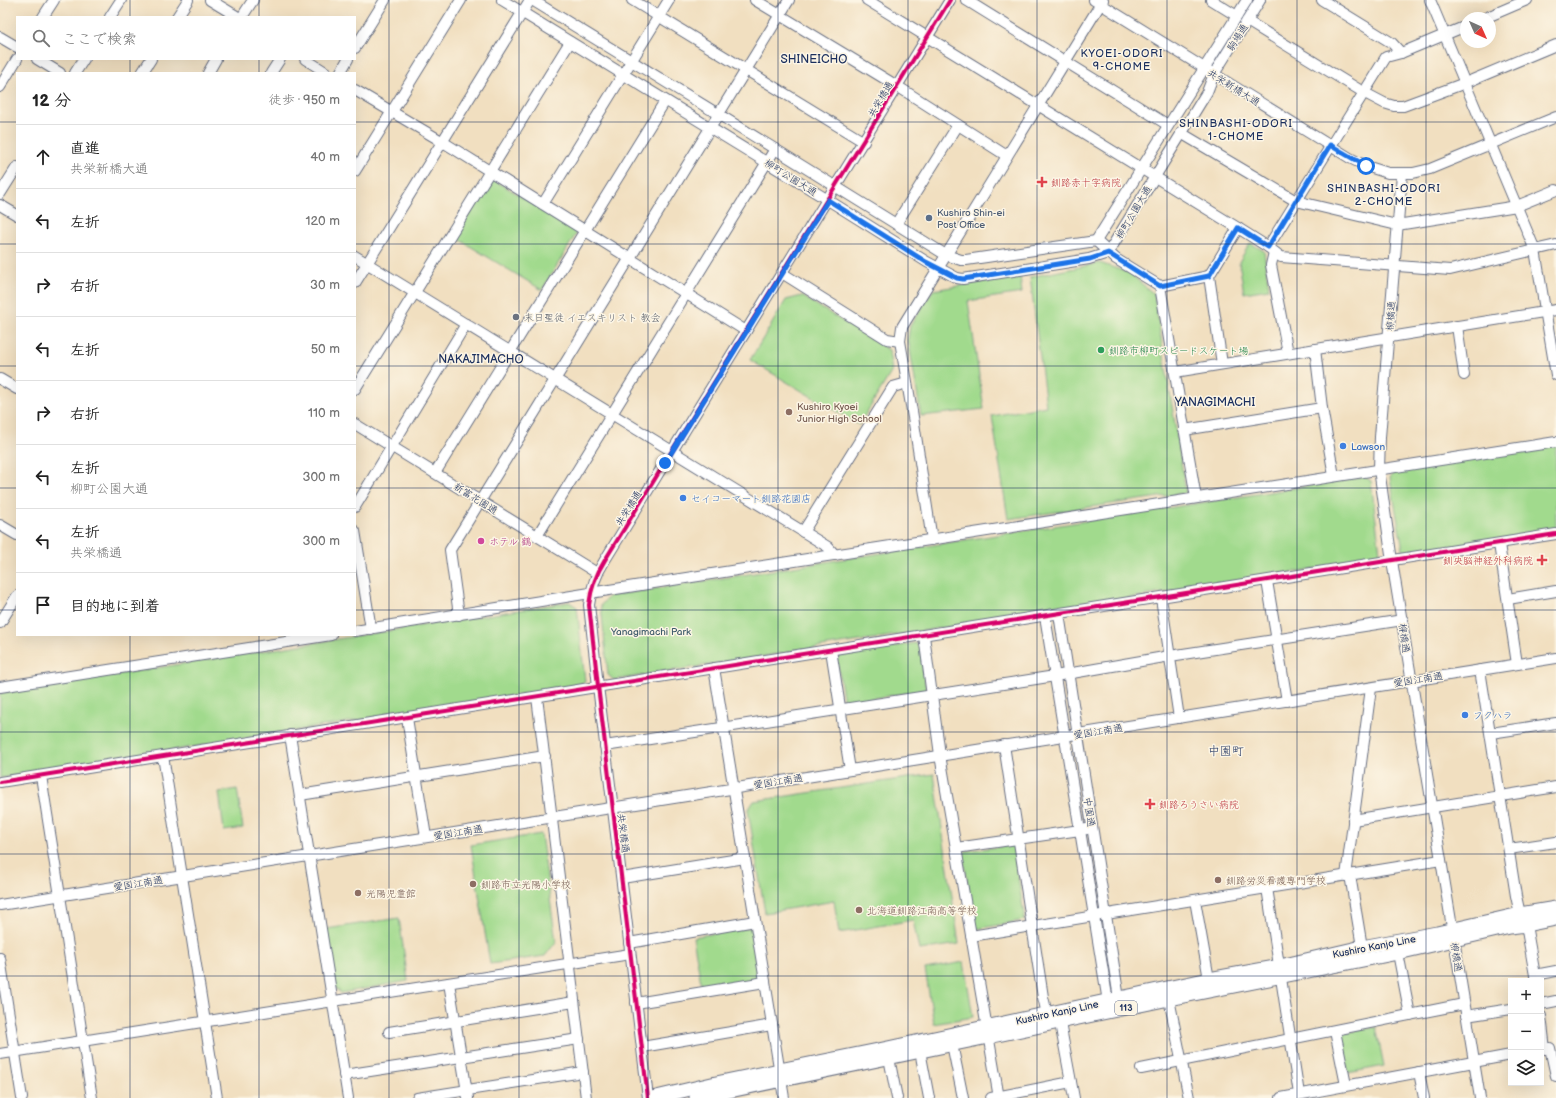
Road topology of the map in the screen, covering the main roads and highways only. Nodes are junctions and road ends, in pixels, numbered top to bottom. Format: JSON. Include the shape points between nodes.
{"nodes":[{"id":1,"x":1556,"y":908,"type":"edge"},
{"id":2,"x":1556,"y":919,"type":"edge"},
{"id":3,"x":1523,"y":920,"type":"junction"},
{"id":4,"x":1453,"y":935,"type":"junction"},
{"id":5,"x":1281,"y":971,"type":"junction"},
{"id":6,"x":1210,"y":985,"type":"junction"},
{"id":7,"x":1114,"y":1005,"type":"junction"},
{"id":8,"x":987,"y":1032,"type":"junction"},
{"id":9,"x":780,"y":1075,"type":"junction"},
{"id":10,"x":652,"y":1098,"type":"edge"},
{"id":11,"x":696,"y":1098,"type":"edge"}],
"edges":[{"from":1,"to":3,"type":"main road","name":"Kushiro Kanjo Line","number":"113"},
{"from":2,"to":3,"type":"main road","name":"Kushiro Kanjo Line","number":"113"},
{"from":3,"to":4,"type":"main road","name":"Kushiro Kanjo Line","number":"113"},
{"from":4,"to":5,"type":"main road","name":"Kushiro Kanjo Line","number":"113","via":[[1398,953]]},
{"from":4,"to":5,"type":"main road","name":"Kushiro Kanjo Line","number":"113","via":[[1362,947]]},
{"from":5,"to":6,"type":"main road","name":"Kushiro Kanjo Line","number":"113"},
{"from":6,"to":7,"type":"main road","name":"Kushiro Kanjo Line","number":"113"},
{"from":6,"to":7,"type":"main road","name":"Kushiro Kanjo Line","number":"113","via":[[1169,999]]},
{"from":7,"to":8,"type":"main road","name":"Kushiro Kanjo Line","number":"113","via":[[1047,1014]]},
{"from":7,"to":8,"type":"main road","name":"Kushiro Kanjo Line","number":"113","via":[[1060,1022]]},
{"from":8,"to":9,"type":"main road","name":"Kushiro Kanjo Line","number":"113"},
{"from":8,"to":9,"type":"main road","name":"Kushiro Kanjo Line","number":"113","via":[[952,1044],[889,1058]]},
{"from":9,"to":10,"type":"main road","name":"Kushiro Kanjo Line","number":"113","via":[[716,1083]]},
{"from":9,"to":11,"type":"main road","name":"Kushiro Kanjo Line","number":"113"}]}
